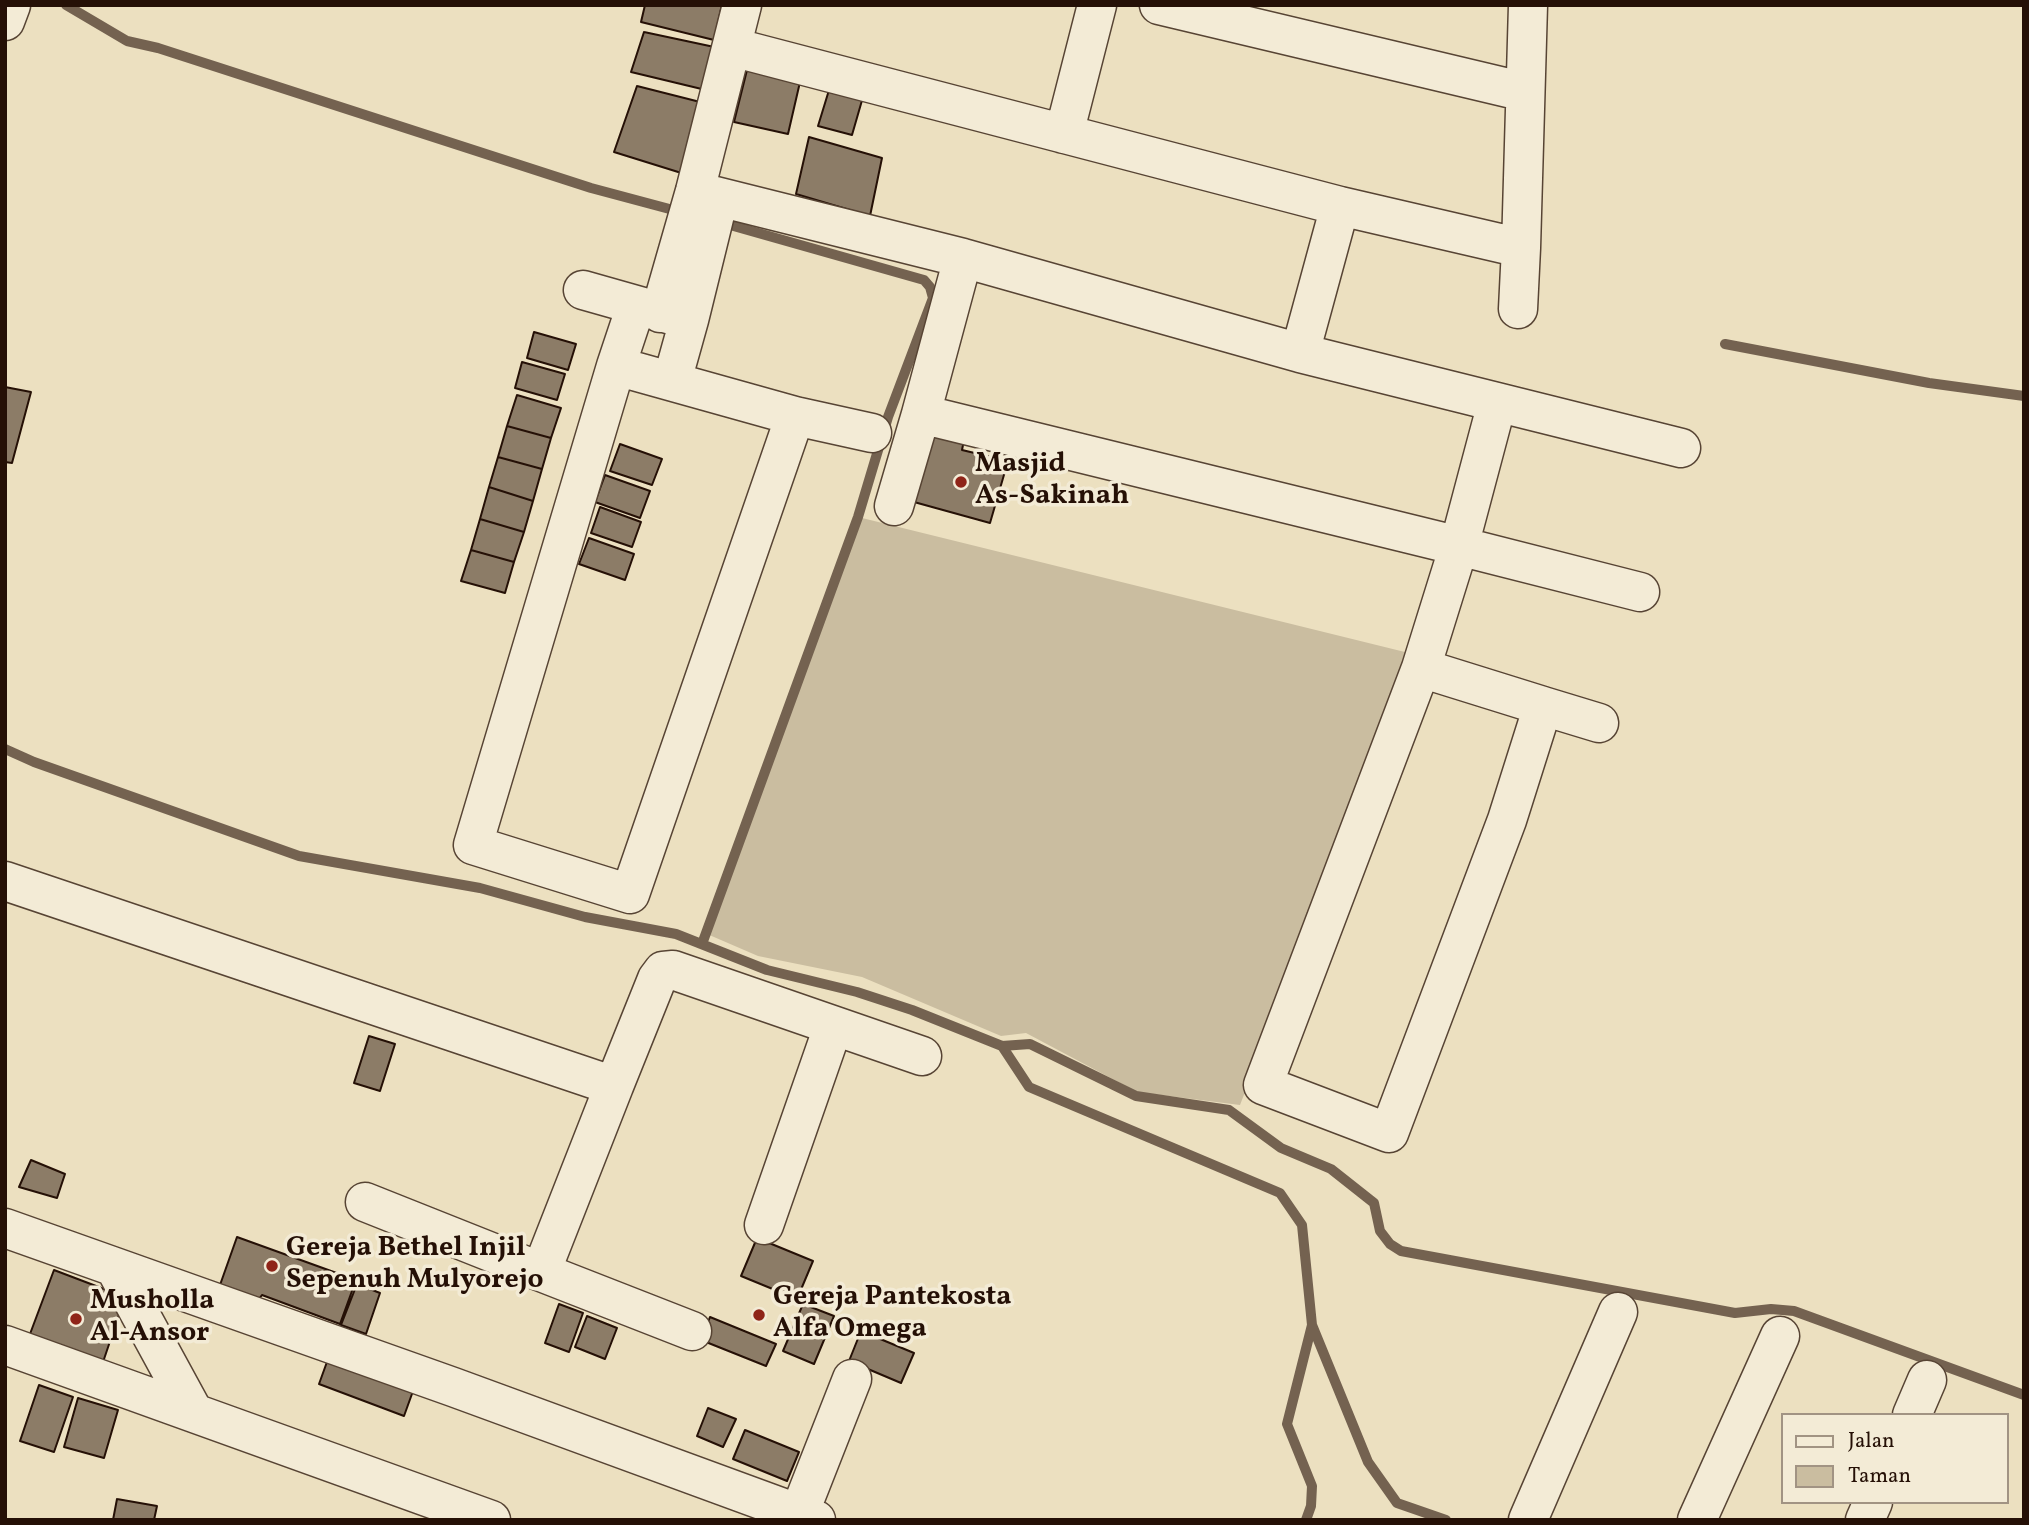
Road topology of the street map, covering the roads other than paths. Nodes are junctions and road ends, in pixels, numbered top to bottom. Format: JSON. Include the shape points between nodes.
{"nodes":[{"id":1,"x":11,"y":5,"type":"edge"},
{"id":2,"x":743,"y":5,"type":"edge"},
{"id":3,"x":1097,"y":5,"type":"edge"},
{"id":4,"x":1159,"y":5,"type":"edge"},
{"id":5,"x":1528,"y":5,"type":"edge"},
{"id":6,"x":5,"y":21,"type":"edge"},
{"id":7,"x":732,"y":47,"type":"junction"},
{"id":8,"x":1525,"y":92,"type":"junction"},
{"id":9,"x":1064,"y":134,"type":"junction"},
{"id":10,"x":707,"y":194,"type":"junction"},
{"id":11,"x":1340,"y":206,"type":"junction"},
{"id":12,"x":1521,"y":248,"type":"junction"},
{"id":13,"x":962,"y":258,"type":"junction"},
{"id":14,"x":583,"y":290,"type":"dead end"},
{"id":15,"x":1518,"y":309,"type":"dead end"},
{"id":16,"x":662,"y":313,"type":"junction"},
{"id":17,"x":1300,"y":353,"type":"junction"},
{"id":18,"x":617,"y":366,"type":"junction"},
{"id":19,"x":672,"y":381,"type":"junction"},
{"id":20,"x":1497,"y":402,"type":"junction"},
{"id":21,"x":921,"y":414,"type":"junction"},
{"id":22,"x":795,"y":416,"type":"junction"},
{"id":23,"x":872,"y":433,"type":"dead end"},
{"id":24,"x":1681,"y":448,"type":"dead end"},
{"id":25,"x":894,"y":506,"type":"dead end"},
{"id":26,"x":1459,"y":546,"type":"junction"},
{"id":27,"x":1640,"y":592,"type":"dead end"},
{"id":28,"x":1421,"y":668,"type":"junction"},
{"id":29,"x":1543,"y":706,"type":"junction"},
{"id":30,"x":1599,"y":723,"type":"dead end"},
{"id":31,"x":5,"y":881,"type":"edge"},
{"id":32,"x":833,"y":1027,"type":"junction"},
{"id":33,"x":922,"y":1056,"type":"dead end"},
{"id":34,"x":614,"y":1086,"type":"junction"},
{"id":35,"x":365,"y":1202,"type":"dead end"},
{"id":36,"x":764,"y":1225,"type":"dead end"},
{"id":37,"x":5,"y":1228,"type":"edge"},
{"id":38,"x":115,"y":1268,"type":"junction"},
{"id":39,"x":541,"y":1272,"type":"junction"},
{"id":40,"x":1618,"y":1312,"type":"dead end"},
{"id":41,"x":692,"y":1331,"type":"dead end"},
{"id":42,"x":1780,"y":1336,"type":"dead end"},
{"id":43,"x":5,"y":1345,"type":"edge"},
{"id":44,"x":852,"y":1379,"type":"dead end"},
{"id":45,"x":1927,"y":1380,"type":"dead end"},
{"id":46,"x":194,"y":1413,"type":"junction"},
{"id":47,"x":1913,"y":1413,"type":"edge"},
{"id":48,"x":808,"y":1517,"type":"edge"},
{"id":49,"x":491,"y":1520,"type":"edge"},
{"id":50,"x":1528,"y":1520,"type":"edge"},
{"id":51,"x":1697,"y":1520,"type":"edge"}],
"edges":[{"from":1,"to":6,"type":"street"},
{"from":2,"to":7,"type":"street"},
{"from":3,"to":9,"type":"street"},
{"from":4,"to":8,"type":"street"},
{"from":5,"to":8,"type":"street"},
{"from":7,"to":9,"type":"street"},
{"from":7,"to":10,"type":"street"},
{"from":8,"to":12,"type":"street"},
{"from":9,"to":11,"type":"street"},
{"from":10,"to":13,"type":"street"},
{"from":10,"to":16,"type":"street"},
{"from":11,"to":12,"type":"street"},
{"from":11,"to":17,"type":"street"},
{"from":12,"to":15,"type":"street"},
{"from":13,"to":17,"type":"street"},
{"from":13,"to":21,"type":"street"},
{"from":14,"to":16,"type":"street"},
{"from":16,"to":18,"type":"street"},
{"from":16,"to":19,"type":"street"},
{"from":17,"to":20,"type":"street"},
{"from":18,"to":19,"type":"street"},
{"from":18,"to":22,"type":"street","via":[[473,845],[631,894]]},
{"from":19,"to":22,"type":"street"},
{"from":20,"to":24,"type":"street"},
{"from":20,"to":26,"type":"street"},
{"from":21,"to":25,"type":"street"},
{"from":21,"to":26,"type":"street"},
{"from":22,"to":23,"type":"street"},
{"from":26,"to":27,"type":"street"},
{"from":26,"to":28,"type":"street"},
{"from":28,"to":29,"type":"street"},
{"from":28,"to":29,"type":"street","via":[[1263,1085],[1389,1133],[1507,820]]},
{"from":29,"to":30,"type":"street"},
{"from":31,"to":34,"type":"street"},
{"from":32,"to":33,"type":"street"},
{"from":32,"to":34,"type":"street","via":[[673,970],[663,971]]},
{"from":32,"to":36,"type":"street"},
{"from":34,"to":39,"type":"street"},
{"from":35,"to":39,"type":"street"},
{"from":37,"to":38,"type":"street"},
{"from":38,"to":46,"type":"street"},
{"from":38,"to":48,"type":"street"},
{"from":39,"to":41,"type":"street"},
{"from":40,"to":50,"type":"street"},
{"from":42,"to":51,"type":"street"},
{"from":43,"to":46,"type":"street"},
{"from":44,"to":48,"type":"street"},
{"from":45,"to":47,"type":"street"},
{"from":46,"to":49,"type":"street"}]}
